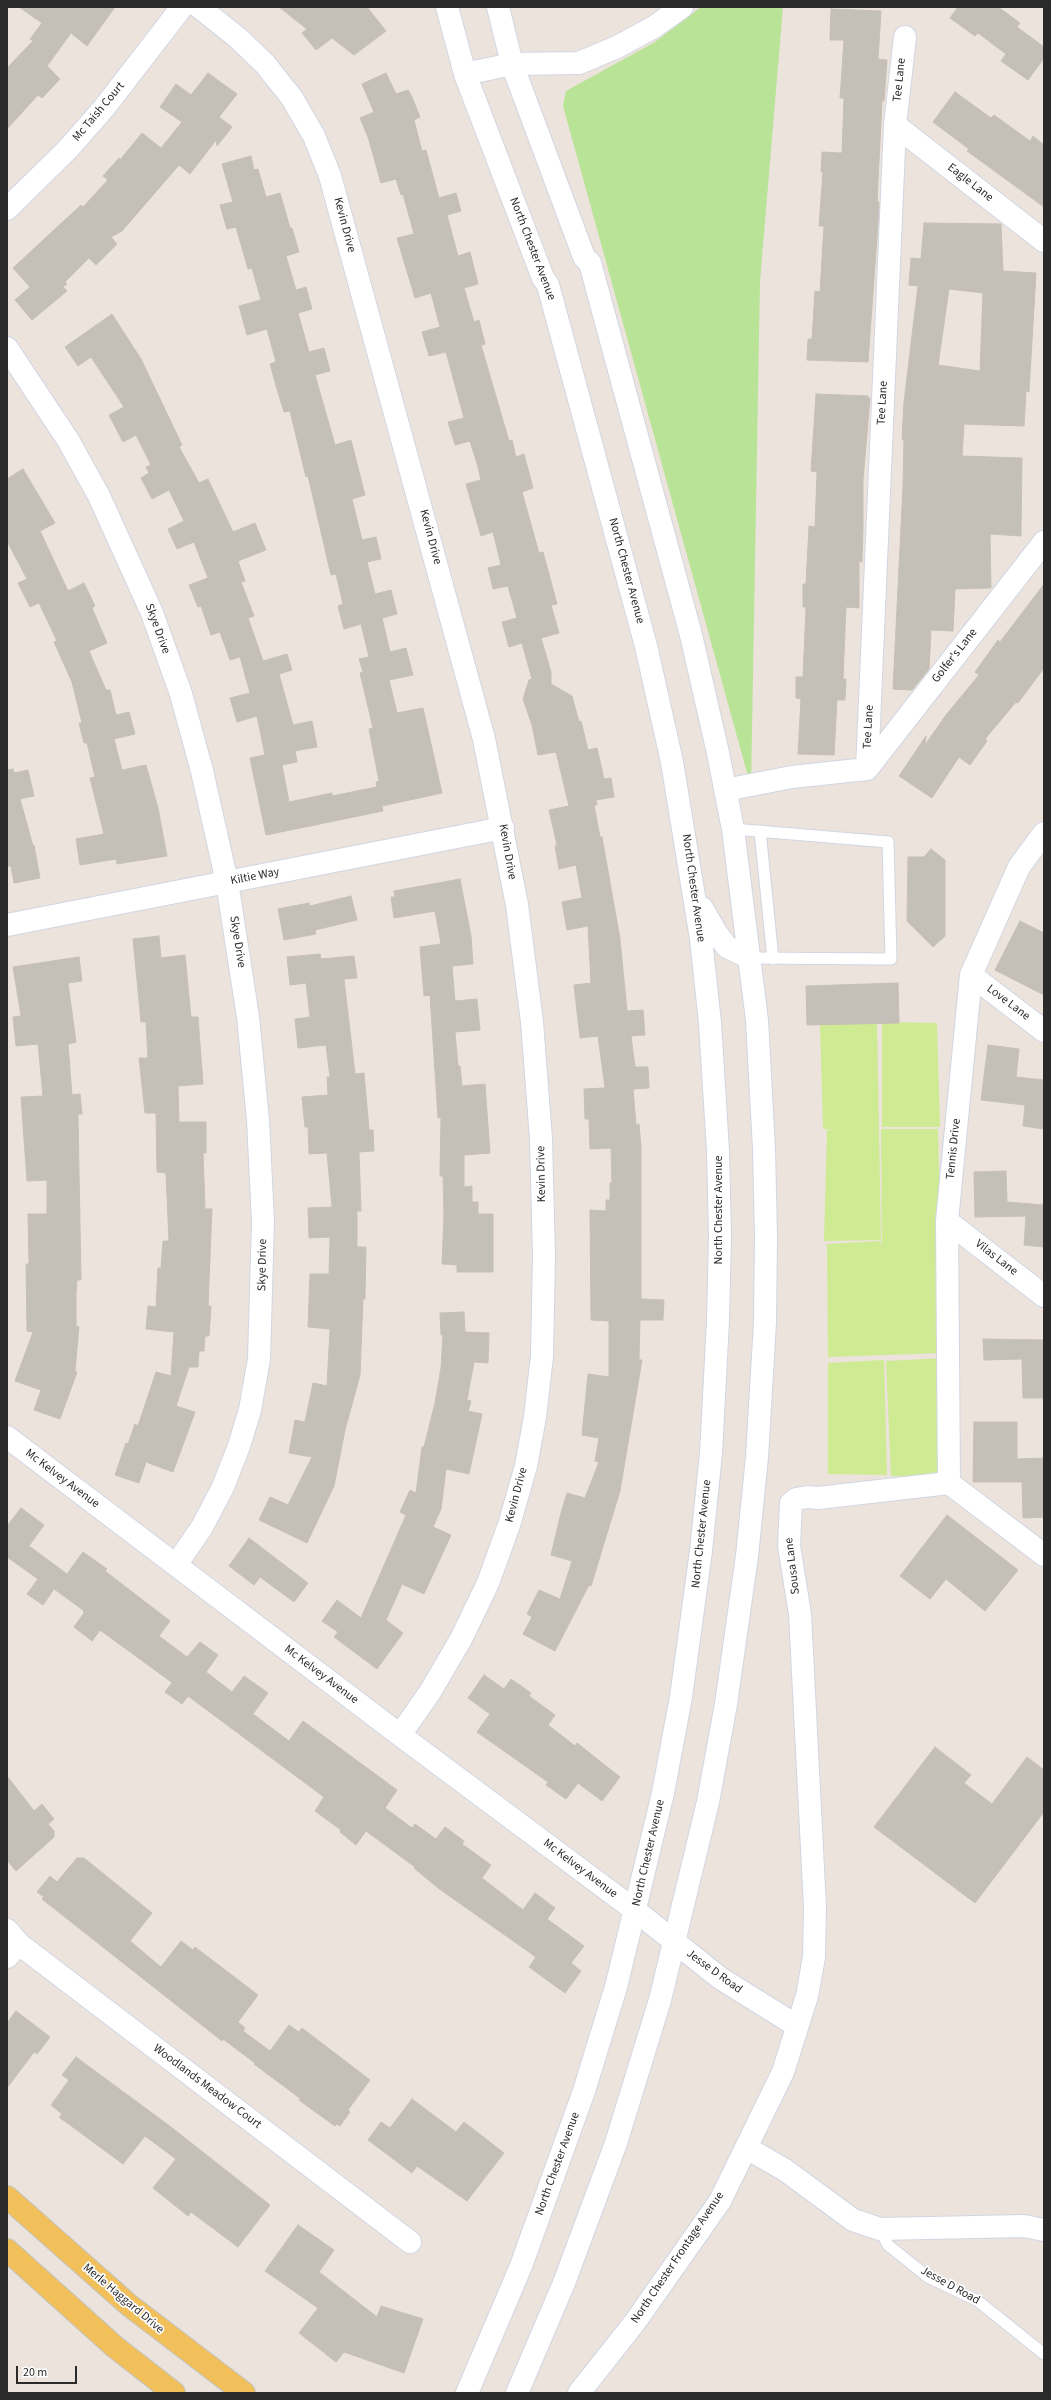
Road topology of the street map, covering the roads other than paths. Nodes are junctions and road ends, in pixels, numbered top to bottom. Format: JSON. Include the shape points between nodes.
{"nodes":[{"id":1,"x":182,"y":7,"type":"edge"},
{"id":2,"x":199,"y":7,"type":"edge"},
{"id":3,"x":447,"y":7,"type":"edge"},
{"id":4,"x":498,"y":7,"type":"edge"},
{"id":5,"x":682,"y":7,"type":"edge"},
{"id":6,"x":905,"y":37,"type":"dead end"},
{"id":7,"x":512,"y":64,"type":"junction"},
{"id":8,"x":465,"y":74,"type":"junction"},
{"id":9,"x":895,"y":125,"type":"junction"},
{"id":10,"x":7,"y":209,"type":"edge"},
{"id":11,"x":1044,"y":241,"type":"edge"},
{"id":12,"x":7,"y":348,"type":"edge"},
{"id":13,"x":1044,"y":542,"type":"edge"},
{"id":14,"x":867,"y":769,"type":"junction"},
{"id":15,"x":725,"y":790,"type":"junction"},
{"id":16,"x":503,"y":828,"type":"junction"},
{"id":17,"x":733,"y":829,"type":"junction"},
{"id":18,"x":760,"y":831,"type":"junction"},
{"id":19,"x":1044,"y":833,"type":"edge"},
{"id":20,"x":227,"y":882,"type":"junction"},
{"id":21,"x":694,"y":894,"type":"junction"},
{"id":22,"x":7,"y":925,"type":"edge"},
{"id":23,"x":750,"y":958,"type":"junction"},
{"id":24,"x":773,"y":959,"type":"junction"},
{"id":25,"x":971,"y":975,"type":"junction"},
{"id":26,"x":1044,"y":1031,"type":"edge"},
{"id":27,"x":947,"y":1221,"type":"junction"},
{"id":28,"x":1044,"y":1296,"type":"edge"},
{"id":29,"x":7,"y":1437,"type":"edge"},
{"id":30,"x":949,"y":1483,"type":"junction"},
{"id":31,"x":1044,"y":1555,"type":"edge"},
{"id":32,"x":176,"y":1565,"type":"junction"},
{"id":33,"x":400,"y":1735,"type":"junction"},
{"id":34,"x":815,"y":1907,"type":"joint"},
{"id":35,"x":636,"y":1910,"type":"junction"},
{"id":36,"x":675,"y":1942,"type":"junction"},
{"id":37,"x":11,"y":1944,"type":"edge"},
{"id":38,"x":797,"y":2026,"type":"junction"},
{"id":39,"x":747,"y":2148,"type":"junction"},
{"id":40,"x":7,"y":2197,"type":"edge"},
{"id":41,"x":880,"y":2230,"type":"junction"},
{"id":42,"x":1044,"y":2230,"type":"edge"},
{"id":43,"x":410,"y":2242,"type":"dead end"},
{"id":44,"x":7,"y":2250,"type":"edge"},
{"id":45,"x":1044,"y":2354,"type":"edge"},
{"id":46,"x":174,"y":2393,"type":"edge"},
{"id":47,"x":244,"y":2393,"type":"edge"},
{"id":48,"x":467,"y":2393,"type":"edge"},
{"id":49,"x":517,"y":2393,"type":"edge"},
{"id":50,"x":579,"y":2393,"type":"edge"}],
"edges":[{"from":1,"to":10,"type":"street","name":"Mc Taish Court","via":[[68,149]]},
{"from":2,"to":16,"type":"street","name":"Kevin Drive","via":[[238,38],[265,64],[292,98],[314,136],[330,176],[464,664]]},
{"from":3,"to":8,"type":"street","name":"North Chester Avenue"},
{"from":4,"to":7,"type":"street"},
{"from":5,"to":7,"type":"street","via":[[654,27],[617,47],[579,63]]},
{"from":6,"to":9,"type":"street","name":"Tee Lane"},
{"from":7,"to":8,"type":"street"},
{"from":7,"to":15,"type":"street","via":[[584,257],[590,263],[691,635]]},
{"from":8,"to":21,"type":"street","name":"North Chester Avenue","via":[[543,278],[548,285],[646,646],[672,762]]},
{"from":9,"to":11,"type":"street","name":"Eagle Lane"},
{"from":9,"to":14,"type":"street","name":"Tee Lane"},
{"from":12,"to":20,"type":"street","name":"Skye Drive","via":[[68,440],[127,554],[152,613],[181,694],[202,771]]},
{"from":13,"to":14,"type":"street","name":"Golfer's Lane"},
{"from":14,"to":15,"type":"street","via":[[792,777]]},
{"from":15,"to":17,"type":"street"},
{"from":16,"to":20,"type":"street","name":"Kiltie Way"},
{"from":16,"to":33,"type":"street","name":"Kevin Drive","via":[[532,1022],[541,1139],[544,1256],[541,1364],[535,1417],[526,1466],[509,1525],[488,1583],[461,1638],[430,1692]]},
{"from":17,"to":18,"type":"lane"},
{"from":17,"to":23,"type":"street"},
{"from":18,"to":24,"type":"lane"},
{"from":18,"to":24,"type":"lane","via":[[888,842],[891,959]]},
{"from":19,"to":25,"type":"street","name":"Tennis Drive","via":[[1019,867]]},
{"from":20,"to":22,"type":"street","name":"Kiltie Way"},
{"from":20,"to":32,"type":"street","name":"Skye Drive","via":[[247,1010],[258,1120],[263,1222],[262,1322],[259,1359],[250,1410],[226,1480],[202,1527]]},
{"from":21,"to":23,"type":"street","via":[[727,947]]},
{"from":21,"to":35,"type":"street","name":"North Chester Avenue","via":[[710,1023],[718,1150],[719,1313],[702,1551],[681,1697],[663,1793]]},
{"from":23,"to":24,"type":"lane"},
{"from":23,"to":36,"type":"street","via":[[757,1027],[766,1220],[757,1457],[747,1556],[726,1704],[708,1802]]},
{"from":25,"to":26,"type":"street","name":"Love Lane"},
{"from":25,"to":27,"type":"street","name":"Tennis Drive"},
{"from":27,"to":28,"type":"street","name":"Vilas Lane"},
{"from":27,"to":30,"type":"street","name":"Tennis Drive"},
{"from":29,"to":32,"type":"street","name":"Mc Kelvey Avenue"},
{"from":30,"to":31,"type":"street"},
{"from":30,"to":34,"type":"street","name":"Sousa Lane","via":[[808,1497],[796,1499],[791,1503],[789,1546],[800,1614]]},
{"from":32,"to":33,"type":"street","name":"Mc Kelvey Avenue"},
{"from":33,"to":35,"type":"street","name":"Mc Kelvey Avenue"},
{"from":34,"to":38,"type":"street","name":"North Chester Frontage Avenue","via":[[814,1957],[807,1996]]},
{"from":35,"to":36,"type":"street","name":"Jesse D Road"},
{"from":35,"to":48,"type":"street","name":"North Chester Avenue","via":[[616,1987],[584,2091],[521,2266]]},
{"from":36,"to":38,"type":"street","name":"Jesse D Road","via":[[720,1978]]},
{"from":36,"to":49,"type":"street","via":[[616,2143],[564,2283]]},
{"from":37,"to":43,"type":"street","name":"Woodlands Meadow Court"},
{"from":38,"to":39,"type":"street","name":"North Chester Frontage Avenue","via":[[783,2072]]},
{"from":39,"to":41,"type":"street","via":[[785,2170],[854,2220]]},
{"from":39,"to":50,"type":"street","name":"North Chester Frontage Avenue","via":[[720,2201],[635,2322]]},
{"from":40,"to":47,"type":"main road","name":"Merle Haggard Drive","via":[[129,2306]]},
{"from":41,"to":42,"type":"street","via":[[1024,2226]]},
{"from":41,"to":45,"type":"lane","name":"Jesse D Road","via":[[888,2245],[928,2278],[978,2301]]},
{"from":44,"to":46,"type":"main road","via":[[115,2347]]}]}
